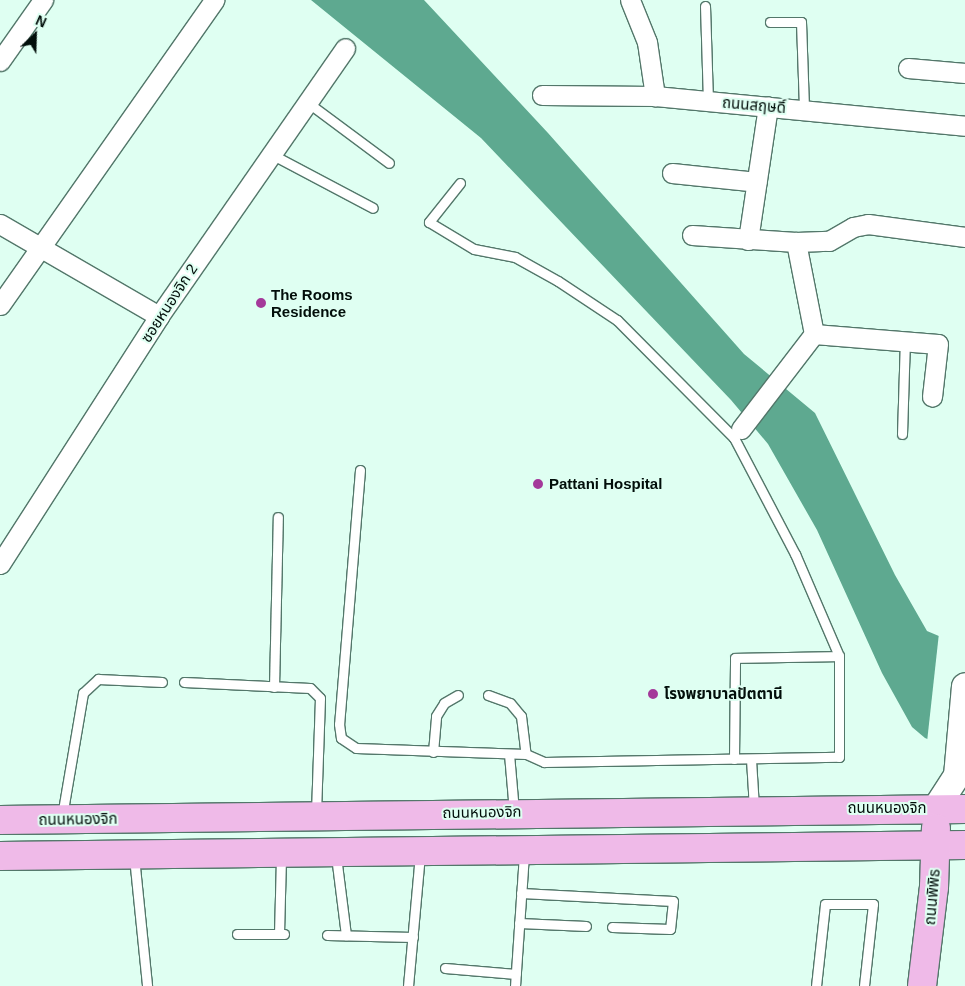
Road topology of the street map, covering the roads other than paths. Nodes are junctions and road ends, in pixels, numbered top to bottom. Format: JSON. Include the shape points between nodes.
{"nodes":[{"id":1,"x":43,"y":0,"type":"edge"},
{"id":2,"x":214,"y":0,"type":"edge"},
{"id":3,"x":630,"y":0,"type":"edge"},
{"id":4,"x":705,"y":6,"type":"dead end"},
{"id":5,"x":770,"y":22,"type":"dead end"},
{"id":6,"x":345,"y":48,"type":"dead end"},
{"id":7,"x":0,"y":61,"type":"edge"},
{"id":8,"x":908,"y":68,"type":"dead end"},
{"id":9,"x":965,"y":73,"type":"edge"},
{"id":10,"x":542,"y":95,"type":"dead end"},
{"id":11,"x":655,"y":96,"type":"junction"},
{"id":12,"x":708,"y":101,"type":"junction"},
{"id":13,"x":307,"y":102,"type":"junction"},
{"id":14,"x":768,"y":106,"type":"junction"},
{"id":15,"x":804,"y":110,"type":"junction"},
{"id":16,"x":965,"y":126,"type":"edge"},
{"id":17,"x":271,"y":154,"type":"junction"},
{"id":18,"x":389,"y":163,"type":"dead end"},
{"id":19,"x":672,"y":173,"type":"dead end"},
{"id":20,"x":757,"y":182,"type":"junction"},
{"id":21,"x":460,"y":183,"type":"dead end"},
{"id":22,"x":373,"y":208,"type":"dead end"},
{"id":23,"x":0,"y":224,"type":"edge"},
{"id":24,"x":692,"y":234,"type":"dead end"},
{"id":25,"x":965,"y":237,"type":"edge"},
{"id":26,"x":748,"y":240,"type":"junction"},
{"id":27,"x":796,"y":242,"type":"junction"},
{"id":28,"x":39,"y":248,"type":"junction"},
{"id":29,"x":0,"y":306,"type":"edge"},
{"id":30,"x":159,"y":316,"type":"junction"},
{"id":31,"x":814,"y":334,"type":"junction"},
{"id":32,"x":905,"y":341,"type":"junction"},
{"id":33,"x":932,"y":397,"type":"dead end"},
{"id":34,"x":738,"y":433,"type":"junction"},
{"id":35,"x":902,"y":434,"type":"dead end"},
{"id":36,"x":360,"y":470,"type":"dead end"},
{"id":37,"x":278,"y":517,"type":"dead end"},
{"id":38,"x":1,"y":559,"type":"edge"},
{"id":39,"x":839,"y":656,"type":"junction"},
{"id":40,"x":162,"y":682,"type":"dead end"},
{"id":41,"x":184,"y":682,"type":"dead end"},
{"id":42,"x":965,"y":686,"type":"edge"},
{"id":43,"x":274,"y":687,"type":"junction"},
{"id":44,"x":458,"y":695,"type":"dead end"},
{"id":45,"x":488,"y":695,"type":"dead end"},
{"id":46,"x":433,"y":752,"type":"junction"},
{"id":47,"x":509,"y":754,"type":"junction"},
{"id":48,"x":526,"y":754,"type":"junction"},
{"id":49,"x":734,"y":759,"type":"junction"},
{"id":50,"x":751,"y":759,"type":"junction"},
{"id":51,"x":960,"y":778,"type":"edge"},
{"id":52,"x":936,"y":808,"type":"junction"},
{"id":53,"x":754,"y":809,"type":"junction"},
{"id":54,"x":965,"y":809,"type":"edge"},
{"id":55,"x":514,"y":812,"type":"junction"},
{"id":56,"x":421,"y":813,"type":"junction"},
{"id":57,"x":316,"y":815,"type":"junction"},
{"id":58,"x":62,"y":819,"type":"junction"},
{"id":59,"x":0,"y":820,"type":"edge"},
{"id":60,"x":936,"y":845,"type":"junction"},
{"id":61,"x":965,"y":845,"type":"edge"},
{"id":62,"x":524,"y":850,"type":"junction"},
{"id":63,"x":281,"y":853,"type":"junction"},
{"id":64,"x":326,"y":853,"type":"junction"},
{"id":65,"x":420,"y":853,"type":"junction"},
{"id":66,"x":134,"y":855,"type":"junction"},
{"id":67,"x":0,"y":856,"type":"edge"},
{"id":68,"x":62,"y":856,"type":"junction"},
{"id":69,"x":521,"y":893,"type":"junction"},
{"id":70,"x":520,"y":923,"type":"junction"},
{"id":71,"x":586,"y":926,"type":"dead end"},
{"id":72,"x":612,"y":927,"type":"dead end"},
{"id":73,"x":237,"y":934,"type":"dead end"},
{"id":74,"x":328,"y":935,"type":"dead end"},
{"id":75,"x":346,"y":935,"type":"junction"},
{"id":76,"x":413,"y":937,"type":"junction"},
{"id":77,"x":445,"y":968,"type":"dead end"},
{"id":78,"x":516,"y":974,"type":"junction"},
{"id":79,"x":148,"y":986,"type":"edge"},
{"id":80,"x":408,"y":986,"type":"edge"},
{"id":81,"x":515,"y":986,"type":"edge"},
{"id":82,"x":816,"y":986,"type":"edge"},
{"id":83,"x":864,"y":986,"type":"edge"},
{"id":84,"x":922,"y":986,"type":"edge"}],
"edges":[{"from":1,"to":7,"type":"street"},
{"from":2,"to":28,"type":"street"},
{"from":3,"to":11,"type":"street","via":[[647,42]]},
{"from":4,"to":12,"type":"lane"},
{"from":5,"to":15,"type":"lane","via":[[801,22]]},
{"from":6,"to":13,"type":"street","name":"ซอยหนองจิก 2"},
{"from":8,"to":9,"type":"street"},
{"from":10,"to":11,"type":"street","name":"ถนนสฤษดิ์"},
{"from":11,"to":12,"type":"street","name":"ถนนสฤษดิ์"},
{"from":12,"to":14,"type":"street","name":"ถนนสฤษดิ์"},
{"from":13,"to":17,"type":"street","name":"ซอยหนองจิก 2"},
{"from":13,"to":18,"type":"lane"},
{"from":14,"to":15,"type":"street","name":"ถนนสฤษดิ์"},
{"from":14,"to":20,"type":"street"},
{"from":15,"to":16,"type":"street","name":"ถนนสฤษดิ์"},
{"from":17,"to":22,"type":"lane"},
{"from":17,"to":30,"type":"street","name":"ซอยหนองจิก 2"},
{"from":19,"to":20,"type":"street"},
{"from":20,"to":26,"type":"street"},
{"from":21,"to":34,"type":"lane","via":[[429,222],[474,249],[514,257],[617,320]]},
{"from":23,"to":28,"type":"street"},
{"from":24,"to":26,"type":"street"},
{"from":25,"to":27,"type":"street","via":[[868,224],[854,227],[829,241]]},
{"from":26,"to":27,"type":"street"},
{"from":27,"to":31,"type":"street"},
{"from":28,"to":29,"type":"street"},
{"from":28,"to":30,"type":"street"},
{"from":30,"to":38,"type":"street","name":"ซอยหนองจิก 2"},
{"from":31,"to":32,"type":"street"},
{"from":31,"to":34,"type":"street"},
{"from":32,"to":33,"type":"street","via":[[938,344]]},
{"from":32,"to":35,"type":"lane"},
{"from":34,"to":39,"type":"lane"},
{"from":36,"to":46,"type":"lane","via":[[341,738],[356,748]]},
{"from":37,"to":43,"type":"lane"},
{"from":39,"to":49,"type":"lane","via":[[735,658]]},
{"from":39,"to":50,"type":"lane","via":[[839,757]]},
{"from":40,"to":58,"type":"lane","via":[[98,679],[83,693]]},
{"from":41,"to":43,"type":"lane"},
{"from":42,"to":51,"type":"main road"},
{"from":43,"to":57,"type":"lane","via":[[310,688],[320,698]]},
{"from":44,"to":46,"type":"lane","via":[[444,703],[436,716]]},
{"from":45,"to":48,"type":"lane","via":[[510,703],[521,716]]},
{"from":46,"to":47,"type":"lane"},
{"from":47,"to":48,"type":"lane"},
{"from":47,"to":55,"type":"lane"},
{"from":48,"to":49,"type":"lane","via":[[544,762]]},
{"from":49,"to":50,"type":"lane"},
{"from":50,"to":53,"type":"lane"},
{"from":51,"to":52,"type":"main road"},
{"from":52,"to":53,"type":"main road","name":"ถนนหนองจิก"},
{"from":52,"to":54,"type":"main road","name":"ถนนหนองจิก"},
{"from":52,"to":60,"type":"main road","name":"ถนนพิพิธ"},
{"from":53,"to":55,"type":"main road","name":"ถนนหนองจิก"},
{"from":55,"to":56,"type":"main road","name":"ถนนหนองจิก"},
{"from":56,"to":57,"type":"main road","name":"ถนนหนองจิก"},
{"from":56,"to":65,"type":"main road"},
{"from":57,"to":58,"type":"main road","name":"ถนนหนองจิก"},
{"from":57,"to":64,"type":"main road"},
{"from":58,"to":59,"type":"main road","name":"ถนนหนองจิก"},
{"from":58,"to":68,"type":"main road"},
{"from":60,"to":61,"type":"main road"},
{"from":60,"to":62,"type":"main road"},
{"from":60,"to":84,"type":"main road","name":"ถนนพิพิธ"},
{"from":62,"to":65,"type":"main road"},
{"from":62,"to":69,"type":"lane"},
{"from":63,"to":64,"type":"main road"},
{"from":63,"to":66,"type":"main road"},
{"from":63,"to":73,"type":"lane","via":[[282,934]]},
{"from":64,"to":65,"type":"main road"},
{"from":64,"to":75,"type":"lane"},
{"from":65,"to":76,"type":"lane"},
{"from":66,"to":68,"type":"main road"},
{"from":66,"to":79,"type":"lane"},
{"from":67,"to":68,"type":"main road"},
{"from":69,"to":70,"type":"lane"},
{"from":69,"to":72,"type":"lane","via":[[673,901],[670,929]]},
{"from":70,"to":71,"type":"lane"},
{"from":70,"to":78,"type":"lane"},
{"from":74,"to":75,"type":"lane"},
{"from":75,"to":76,"type":"lane"},
{"from":76,"to":80,"type":"lane"},
{"from":77,"to":78,"type":"lane"},
{"from":78,"to":81,"type":"lane"},
{"from":82,"to":83,"type":"lane","via":[[825,904],[873,904]]}]}
